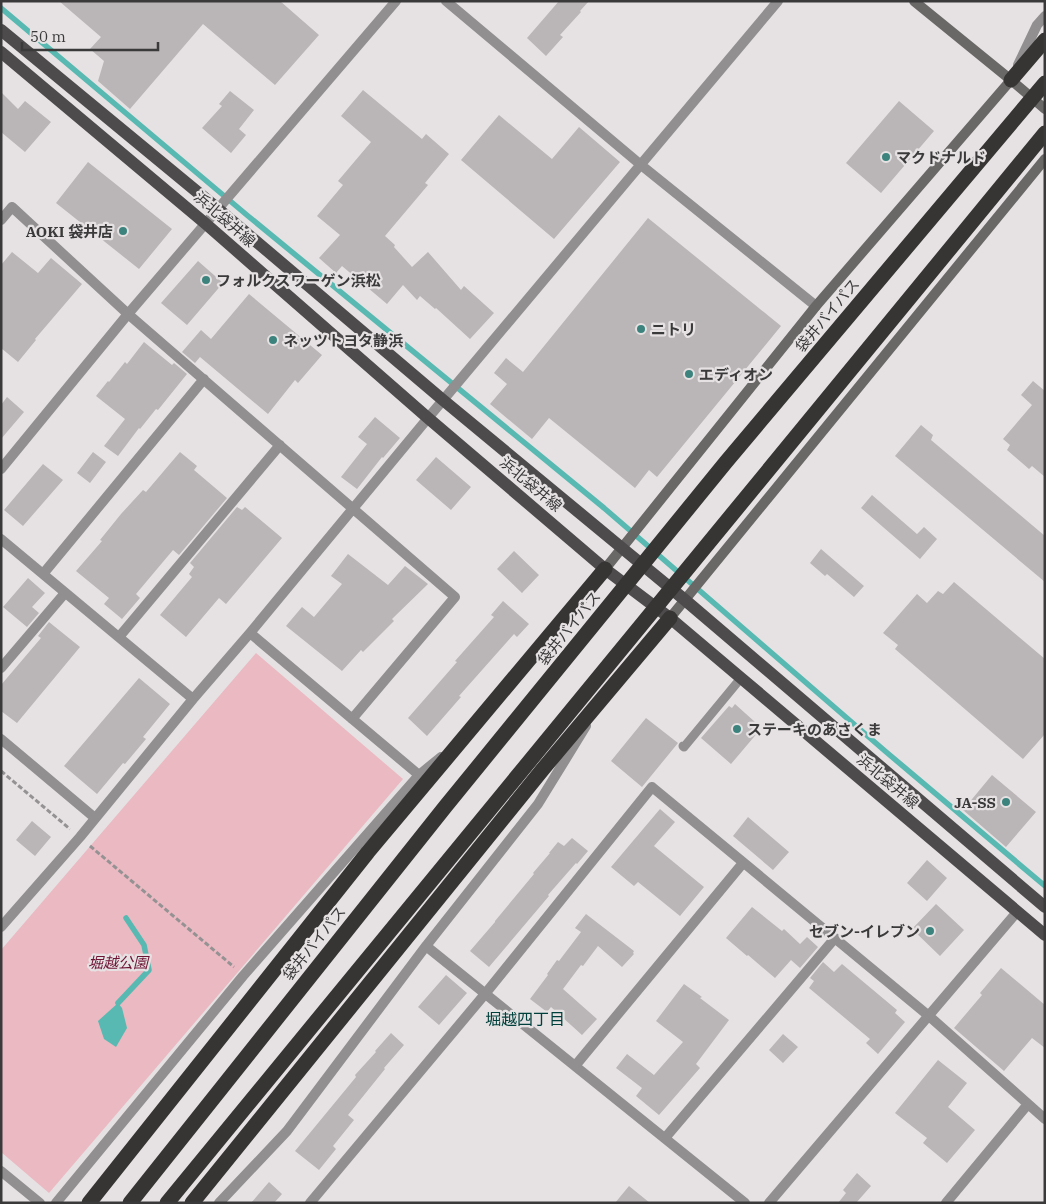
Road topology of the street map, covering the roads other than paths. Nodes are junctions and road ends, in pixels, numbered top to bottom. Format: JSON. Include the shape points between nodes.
{"nodes":[{"id":1,"x":396,"y":1,"type":"edge"},
{"id":2,"x":446,"y":1,"type":"edge"},
{"id":3,"x":778,"y":1,"type":"edge"},
{"id":4,"x":914,"y":1,"type":"edge"},
{"id":5,"x":1045,"y":16,"type":"edge"},
{"id":6,"x":1,"y":30,"type":"edge"},
{"id":7,"x":1045,"y":40,"type":"edge"},
{"id":8,"x":1,"y":52,"type":"edge"},
{"id":9,"x":1011,"y":80,"type":"junction"},
{"id":10,"x":1045,"y":83,"type":"edge"},
{"id":11,"x":1045,"y":109,"type":"edge"},
{"id":12,"x":1045,"y":133,"type":"edge"},
{"id":13,"x":1045,"y":159,"type":"edge"},
{"id":14,"x":641,"y":165,"type":"junction"},
{"id":15,"x":218,"y":209,"type":"junction"},
{"id":16,"x":1,"y":220,"type":"edge"},
{"id":17,"x":206,"y":224,"type":"junction"},
{"id":18,"x":816,"y":306,"type":"junction"},
{"id":19,"x":128,"y":314,"type":"junction"},
{"id":20,"x":204,"y":379,"type":"junction"},
{"id":21,"x":443,"y":400,"type":"junction"},
{"id":22,"x":428,"y":418,"type":"junction"},
{"id":23,"x":280,"y":445,"type":"junction"},
{"id":24,"x":1,"y":469,"type":"edge"},
{"id":25,"x":354,"y":508,"type":"junction"},
{"id":26,"x":1,"y":539,"type":"edge"},
{"id":27,"x":622,"y":548,"type":"junction"},
{"id":28,"x":606,"y":569,"type":"junction"},
{"id":29,"x":43,"y":574,"type":"junction"},
{"id":30,"x":65,"y":593,"type":"junction"},
{"id":31,"x":685,"y":600,"type":"junction"},
{"id":32,"x":670,"y":618,"type":"junction"},
{"id":33,"x":250,"y":633,"type":"junction"},
{"id":34,"x":118,"y":638,"type":"junction"},
{"id":35,"x":1,"y":668,"type":"edge"},
{"id":36,"x":741,"y":678,"type":"junction"},
{"id":37,"x":193,"y":699,"type":"junction"},
{"id":38,"x":602,"y":700,"type":"junction"},
{"id":39,"x":352,"y":719,"type":"junction"},
{"id":40,"x":469,"y":732,"type":"junction"},
{"id":41,"x":1,"y":738,"type":"edge"},
{"id":42,"x":683,"y":746,"type":"dead end"},
{"id":43,"x":419,"y":775,"type":"junction"},
{"id":44,"x":95,"y":818,"type":"junction"},
{"id":45,"x":744,"y":863,"type":"junction"},
{"id":46,"x":1045,"y":907,"type":"edge"},
{"id":47,"x":1017,"y":912,"type":"junction"},
{"id":48,"x":2,"y":923,"type":"edge"},
{"id":49,"x":1045,"y":935,"type":"edge"},
{"id":50,"x":835,"y":938,"type":"junction"},
{"id":51,"x":426,"y":946,"type":"junction"},
{"id":52,"x":485,"y":994,"type":"junction"},
{"id":53,"x":929,"y":1016,"type":"junction"},
{"id":54,"x":575,"y":1066,"type":"junction"},
{"id":55,"x":1028,"y":1104,"type":"junction"},
{"id":56,"x":1045,"y":1119,"type":"edge"},
{"id":57,"x":665,"y":1138,"type":"junction"},
{"id":58,"x":1,"y":1171,"type":"edge"},
{"id":59,"x":40,"y":1203,"type":"edge"},
{"id":60,"x":56,"y":1203,"type":"edge"},
{"id":61,"x":89,"y":1203,"type":"edge"},
{"id":62,"x":130,"y":1203,"type":"edge"},
{"id":63,"x":167,"y":1203,"type":"edge"},
{"id":64,"x":192,"y":1203,"type":"edge"},
{"id":65,"x":219,"y":1203,"type":"edge"},
{"id":66,"x":310,"y":1203,"type":"edge"},
{"id":67,"x":745,"y":1203,"type":"edge"},
{"id":68,"x":769,"y":1203,"type":"edge"},
{"id":69,"x":946,"y":1203,"type":"edge"}],
"edges":[{"from":1,"to":15,"type":"street"},
{"from":2,"to":14,"type":"street"},
{"from":3,"to":14,"type":"street"},
{"from":4,"to":9,"type":"street"},
{"from":5,"to":9,"type":"street","via":[[1037,25]]},
{"from":6,"to":15,"type":"main road","name":"浜北袋井線"},
{"from":7,"to":9,"type":"highway"},
{"from":8,"to":17,"type":"main road","name":"浜北袋井線"},
{"from":9,"to":11,"type":"street"},
{"from":9,"to":18,"type":"street"},
{"from":10,"to":62,"type":"highway","name":"袋井バイパス","bridge":true,"via":[[713,478]]},
{"from":12,"to":63,"type":"highway","bridge":true},
{"from":13,"to":31,"type":"street"},
{"from":14,"to":18,"type":"street"},
{"from":14,"to":21,"type":"street"},
{"from":15,"to":17,"type":"street"},
{"from":15,"to":21,"type":"main road","name":"浜北袋井線"},
{"from":16,"to":19,"type":"street","via":[[12,207]]},
{"from":17,"to":19,"type":"street"},
{"from":17,"to":22,"type":"main road","name":"浜北袋井線"},
{"from":18,"to":27,"type":"street"},
{"from":19,"to":20,"type":"street"},
{"from":19,"to":24,"type":"street"},
{"from":20,"to":23,"type":"street"},
{"from":20,"to":29,"type":"street"},
{"from":21,"to":22,"type":"street"},
{"from":21,"to":27,"type":"main road","name":"浜北袋井線"},
{"from":22,"to":25,"type":"street"},
{"from":22,"to":28,"type":"main road","name":"浜北袋井線"},
{"from":23,"to":25,"type":"street"},
{"from":23,"to":34,"type":"street"},
{"from":25,"to":33,"type":"street"},
{"from":25,"to":39,"type":"street","via":[[456,597]]},
{"from":26,"to":29,"type":"street"},
{"from":27,"to":28,"type":"street"},
{"from":27,"to":31,"type":"main road","name":"浜北袋井線"},
{"from":28,"to":32,"type":"main road","name":"浜北袋井線"},
{"from":28,"to":40,"type":"highway"},
{"from":29,"to":30,"type":"street"},
{"from":30,"to":34,"type":"street"},
{"from":30,"to":35,"type":"street"},
{"from":31,"to":32,"type":"street"},
{"from":31,"to":46,"type":"main road","name":"浜北袋井線"},
{"from":32,"to":36,"type":"main road","name":"浜北袋井線"},
{"from":32,"to":38,"type":"highway"},
{"from":33,"to":37,"type":"street"},
{"from":33,"to":39,"type":"street"},
{"from":34,"to":37,"type":"street"},
{"from":36,"to":42,"type":"lane"},
{"from":36,"to":47,"type":"main road","name":"浜北袋井線"},
{"from":37,"to":44,"type":"street"},
{"from":38,"to":51,"type":"street","via":[[538,804]]},
{"from":38,"to":64,"type":"highway"},
{"from":39,"to":43,"type":"street"},
{"from":40,"to":43,"type":"street"},
{"from":40,"to":61,"type":"highway","via":[[368,852]]},
{"from":41,"to":44,"type":"street"},
{"from":43,"to":60,"type":"street","via":[[243,976]]},
{"from":44,"to":48,"type":"street"},
{"from":45,"to":50,"type":"street"},
{"from":45,"to":52,"type":"street","via":[[652,787]]},
{"from":45,"to":54,"type":"street"},
{"from":47,"to":49,"type":"main road","name":"浜北袋井線"},
{"from":47,"to":53,"type":"street"},
{"from":50,"to":53,"type":"street"},
{"from":50,"to":57,"type":"street"},
{"from":51,"to":52,"type":"street"},
{"from":51,"to":65,"type":"street","via":[[287,1130]]},
{"from":52,"to":54,"type":"street"},
{"from":52,"to":66,"type":"street"},
{"from":53,"to":55,"type":"street"},
{"from":53,"to":68,"type":"street"},
{"from":54,"to":57,"type":"street"},
{"from":55,"to":56,"type":"street"},
{"from":55,"to":69,"type":"street"},
{"from":57,"to":67,"type":"street"},
{"from":58,"to":59,"type":"street"}]}
